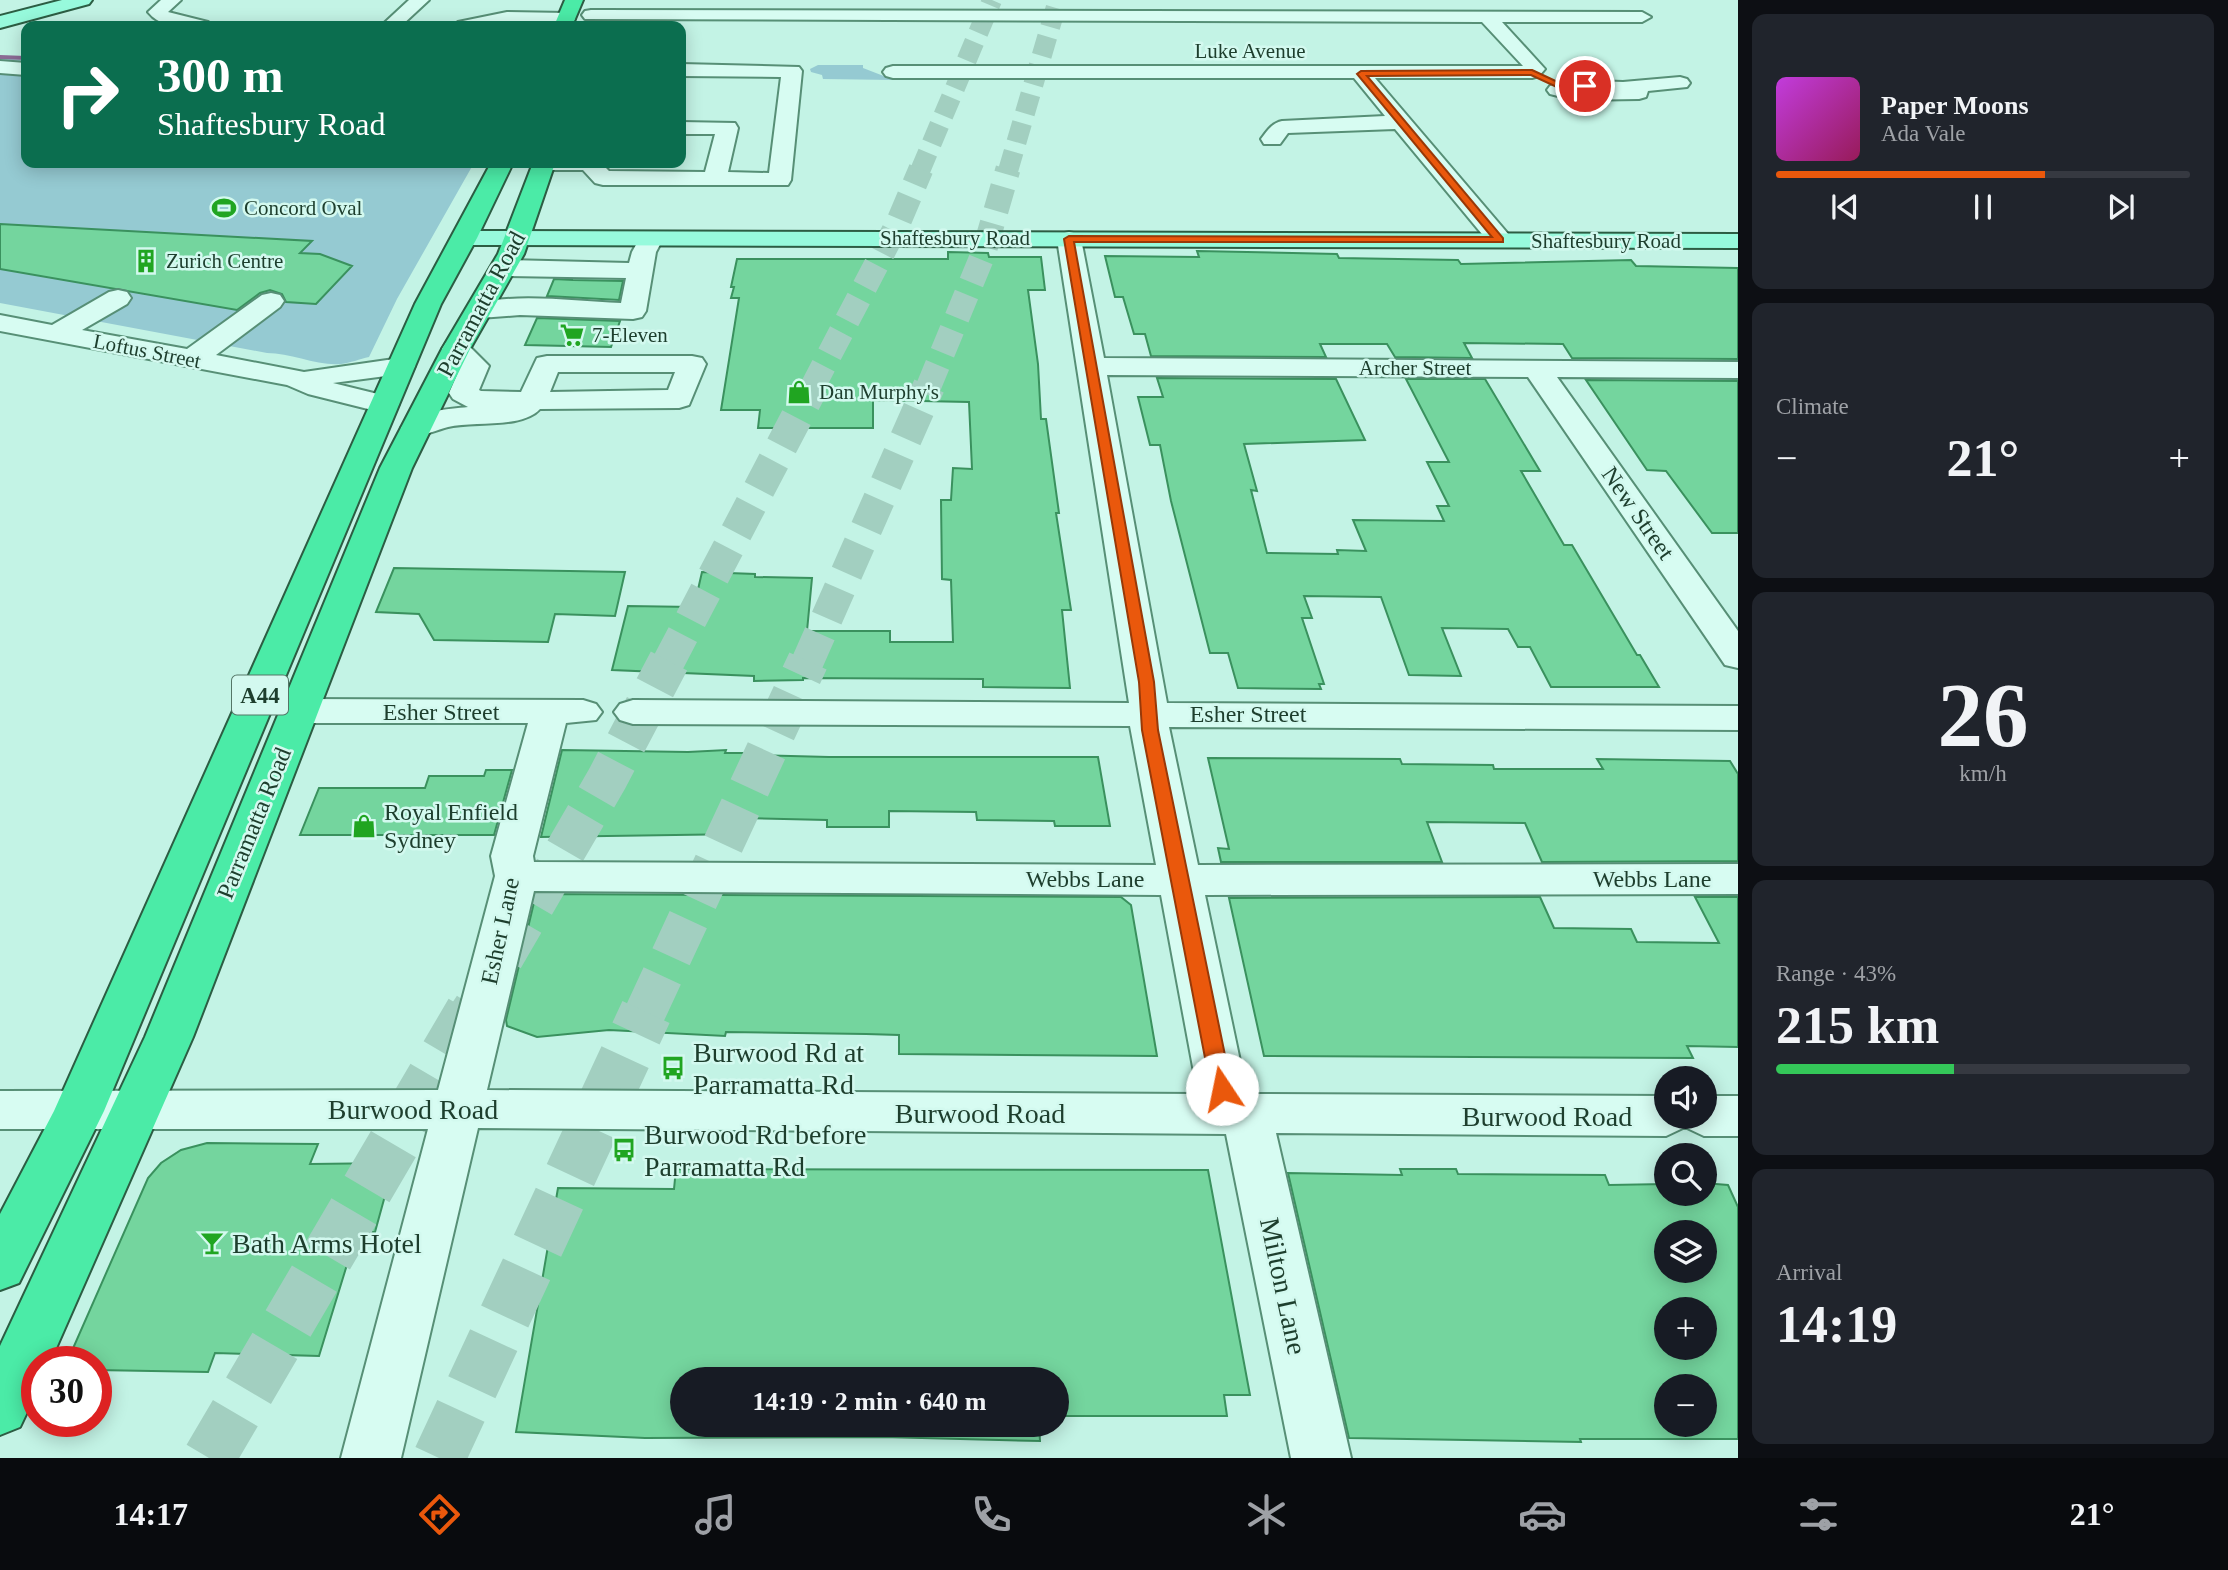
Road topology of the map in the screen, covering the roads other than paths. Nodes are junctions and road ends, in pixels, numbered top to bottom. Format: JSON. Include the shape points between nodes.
{"nodes":[{"id":1,"x":83,"y":0,"type":"edge"},
{"id":2,"x":172,"y":0,"type":"edge"},
{"id":3,"x":420,"y":0,"type":"edge"},
{"id":4,"x":574,"y":0,"type":"edge"},
{"id":5,"x":1118,"y":8,"type":"edge"},
{"id":6,"x":592,"y":14,"type":"edge"},
{"id":7,"x":1487,"y":17,"type":"junction"},
{"id":8,"x":1642,"y":17,"type":"dead end"},
{"id":9,"x":7,"y":20,"type":"edge"},
{"id":10,"x":175,"y":21,"type":"edge"},
{"id":11,"x":396,"y":21,"type":"edge"},
{"id":12,"x":488,"y":21,"type":"edge"},
{"id":13,"x":546,"y":21,"type":"edge"},
{"id":14,"x":566,"y":21,"type":"edge"},
{"id":15,"x":0,"y":67,"type":"edge"},
{"id":16,"x":21,"y":69,"type":"edge"},
{"id":17,"x":686,"y":70,"type":"edge"},
{"id":18,"x":893,"y":72,"type":"dead end"},
{"id":19,"x":1532,"y":72,"type":"junction"},
{"id":20,"x":1361,"y":74,"type":"junction"},
{"id":21,"x":1680,"y":83,"type":"dead end"},
{"id":22,"x":1401,"y":122,"type":"junction"},
{"id":23,"x":686,"y":128,"type":"edge"},
{"id":24,"x":1272,"y":139,"type":"dead end"},
{"id":25,"x":500,"y":168,"type":"edge"},
{"id":26,"x":543,"y":168,"type":"edge"},
{"id":27,"x":595,"y":168,"type":"edge"},
{"id":28,"x":715,"y":179,"type":"junction"},
{"id":29,"x":466,"y":238,"type":"junction"},
{"id":30,"x":518,"y":239,"type":"junction"},
{"id":31,"x":652,"y":239,"type":"junction"},
{"id":32,"x":1069,"y":239,"type":"junction"},
{"id":33,"x":1500,"y":240,"type":"junction"},
{"id":34,"x":1738,"y":241,"type":"edge"},
{"id":35,"x":503,"y":268,"type":"junction"},
{"id":36,"x":640,"y":271,"type":"junction"},
{"id":37,"x":118,"y":298,"type":"dead end"},
{"id":38,"x":271,"y":301,"type":"dead end"},
{"id":39,"x":480,"y":310,"type":"junction"},
{"id":40,"x":633,"y":311,"type":"junction"},
{"id":41,"x":0,"y":323,"type":"edge"},
{"id":42,"x":57,"y":334,"type":"junction"},
{"id":43,"x":456,"y":349,"type":"junction"},
{"id":44,"x":191,"y":359,"type":"junction"},
{"id":45,"x":620,"y":363,"type":"junction"},
{"id":46,"x":1092,"y":366,"type":"junction"},
{"id":47,"x":1537,"y":369,"type":"junction"},
{"id":48,"x":1738,"y":370,"type":"edge"},
{"id":49,"x":295,"y":378,"type":"junction"},
{"id":50,"x":400,"y":400,"type":"junction"},
{"id":51,"x":532,"y":400,"type":"junction"},
{"id":52,"x":1738,"y":657,"type":"edge"},
{"id":53,"x":299,"y":711,"type":"junction"},
{"id":54,"x":567,"y":712,"type":"joint"},
{"id":55,"x":633,"y":712,"type":"dead end"},
{"id":56,"x":1150,"y":715,"type":"junction"},
{"id":57,"x":1738,"y":718,"type":"edge"},
{"id":58,"x":516,"y":876,"type":"junction"},
{"id":59,"x":1738,"y":879,"type":"edge"},
{"id":60,"x":1178,"y":880,"type":"junction"},
{"id":61,"x":457,"y":1109,"type":"junction"},
{"id":62,"x":0,"y":1110,"type":"edge"},
{"id":63,"x":138,"y":1110,"type":"junction"},
{"id":64,"x":79,"y":1111,"type":"junction"},
{"id":65,"x":1237,"y":1115,"type":"junction"},
{"id":66,"x":1654,"y":1116,"type":"edge"},
{"id":67,"x":1717,"y":1116,"type":"edge"},
{"id":68,"x":1738,"y":1116,"type":"edge"},
{"id":69,"x":0,"y":1267,"type":"edge"},
{"id":70,"x":0,"y":1408,"type":"edge"},
{"id":71,"x":372,"y":1458,"type":"edge"},
{"id":72,"x":1321,"y":1458,"type":"edge"}],
"edges":[{"from":1,"to":9,"type":"main road"},
{"from":2,"to":10,"type":"street","via":[[157,12]]},
{"from":3,"to":11,"type":"street"},
{"from":4,"to":14,"type":"highway"},
{"from":5,"to":6,"type":"street"},
{"from":5,"to":7,"type":"street"},
{"from":7,"to":8,"type":"street"},
{"from":7,"to":19,"type":"street","via":[[1532,64]]},
{"from":12,"to":13,"type":"street","via":[[507,17]]},
{"from":15,"to":16,"type":"street"},
{"from":17,"to":28,"type":"street","via":[[792,71],[780,180]]},
{"from":18,"to":20,"type":"street","name":"Luke Avenue"},
{"from":19,"to":20,"type":"street","name":"Luke Avenue"},
{"from":19,"to":21,"type":"street","via":[[1561,86],[1557,90],[1574,94],[1640,93],[1630,86]]},
{"from":20,"to":22,"type":"street"},
{"from":22,"to":24,"type":"street","via":[[1282,127]]},
{"from":22,"to":33,"type":"street"},
{"from":23,"to":28,"type":"street","via":[[727,128]]},
{"from":25,"to":29,"type":"highway","name":"Parramatta Road","number":"A44"},
{"from":26,"to":30,"type":"highway","name":"Parramatta Road","number":"A44"},
{"from":27,"to":28,"type":"street","via":[[603,178]]},
{"from":29,"to":30,"type":"main road","name":"Shaftesbury Road"},
{"from":29,"to":50,"type":"highway","name":"Parramatta Road","number":"A44","via":[[428,304]]},
{"from":30,"to":31,"type":"main road","name":"Shaftesbury Road"},
{"from":30,"to":35,"type":"highway","name":"Parramatta Road","number":"A44"},
{"from":31,"to":32,"type":"main road","name":"Shaftesbury Road"},
{"from":31,"to":36,"type":"street"},
{"from":32,"to":33,"type":"main road","name":"Shaftesbury Road"},
{"from":32,"to":46,"type":"street","name":"Milton Lane"},
{"from":33,"to":34,"type":"main road","name":"Shaftesbury Road"},
{"from":35,"to":36,"type":"street"},
{"from":35,"to":39,"type":"highway","name":"Parramatta Road","number":"A44"},
{"from":36,"to":40,"type":"street"},
{"from":37,"to":42,"type":"street"},
{"from":38,"to":44,"type":"street"},
{"from":39,"to":40,"type":"street"},
{"from":39,"to":43,"type":"highway","name":"Parramatta Road","number":"A44"},
{"from":40,"to":45,"type":"street"},
{"from":41,"to":42,"type":"street","name":"Loftus Street"},
{"from":42,"to":44,"type":"street","name":"Loftus Street"},
{"from":43,"to":50,"type":"highway","name":"Parramatta Road","number":"A44"},
{"from":43,"to":51,"type":"street","via":[[475,366],[463,393],[474,400]]},
{"from":44,"to":49,"type":"street","name":"Loftus Street"},
{"from":45,"to":51,"type":"street","via":[[547,364]]},
{"from":45,"to":51,"type":"street","via":[[692,364],[680,398]]},
{"from":46,"to":47,"type":"street","name":"Archer Street"},
{"from":46,"to":56,"type":"street","name":"Milton Lane"},
{"from":47,"to":48,"type":"street","name":"Archer Street"},
{"from":47,"to":52,"type":"street","name":"New Street"},
{"from":49,"to":50,"type":"street","name":"Loftus Street"},
{"from":49,"to":50,"type":"street","name":"Loftus Street","via":[[318,388]]},
{"from":50,"to":51,"type":"street","via":[[446,418],[524,410]]},
{"from":50,"to":53,"type":"highway","name":"Parramatta Road","number":"A44","via":[[396,468]]},
{"from":50,"to":64,"type":"highway","name":"Parramatta Road","number":"A44","via":[[347,496]]},
{"from":53,"to":54,"type":"street","name":"Esher Street"},
{"from":53,"to":63,"type":"highway","name":"Parramatta Road","number":"A44"},
{"from":54,"to":58,"type":"street","name":"Esher Lane","via":[[512,856]]},
{"from":55,"to":56,"type":"street","name":"Esher Street"},
{"from":56,"to":57,"type":"street","name":"Esher Street"},
{"from":56,"to":60,"type":"street","name":"Milton Lane"},
{"from":58,"to":60,"type":"street","name":"Webbs Lane"},
{"from":58,"to":61,"type":"street","name":"Esher Lane"},
{"from":59,"to":60,"type":"street","name":"Webbs Lane"},
{"from":60,"to":65,"type":"street","name":"Milton Lane"},
{"from":61,"to":63,"type":"street","name":"Burwood Road"},
{"from":61,"to":65,"type":"street","name":"Burwood Road"},
{"from":61,"to":71,"type":"street","name":"Esher Lane"},
{"from":62,"to":64,"type":"street","name":"Burwood Road"},
{"from":63,"to":64,"type":"street","name":"Burwood Road"},
{"from":63,"to":70,"type":"highway","name":"Parramatta Road","number":"A44"},
{"from":64,"to":69,"type":"highway","name":"Parramatta Road","number":"A44"},
{"from":65,"to":66,"type":"street","name":"Burwood Road"},
{"from":65,"to":72,"type":"street","name":"Milton Lane"},
{"from":67,"to":68,"type":"street"}]}
